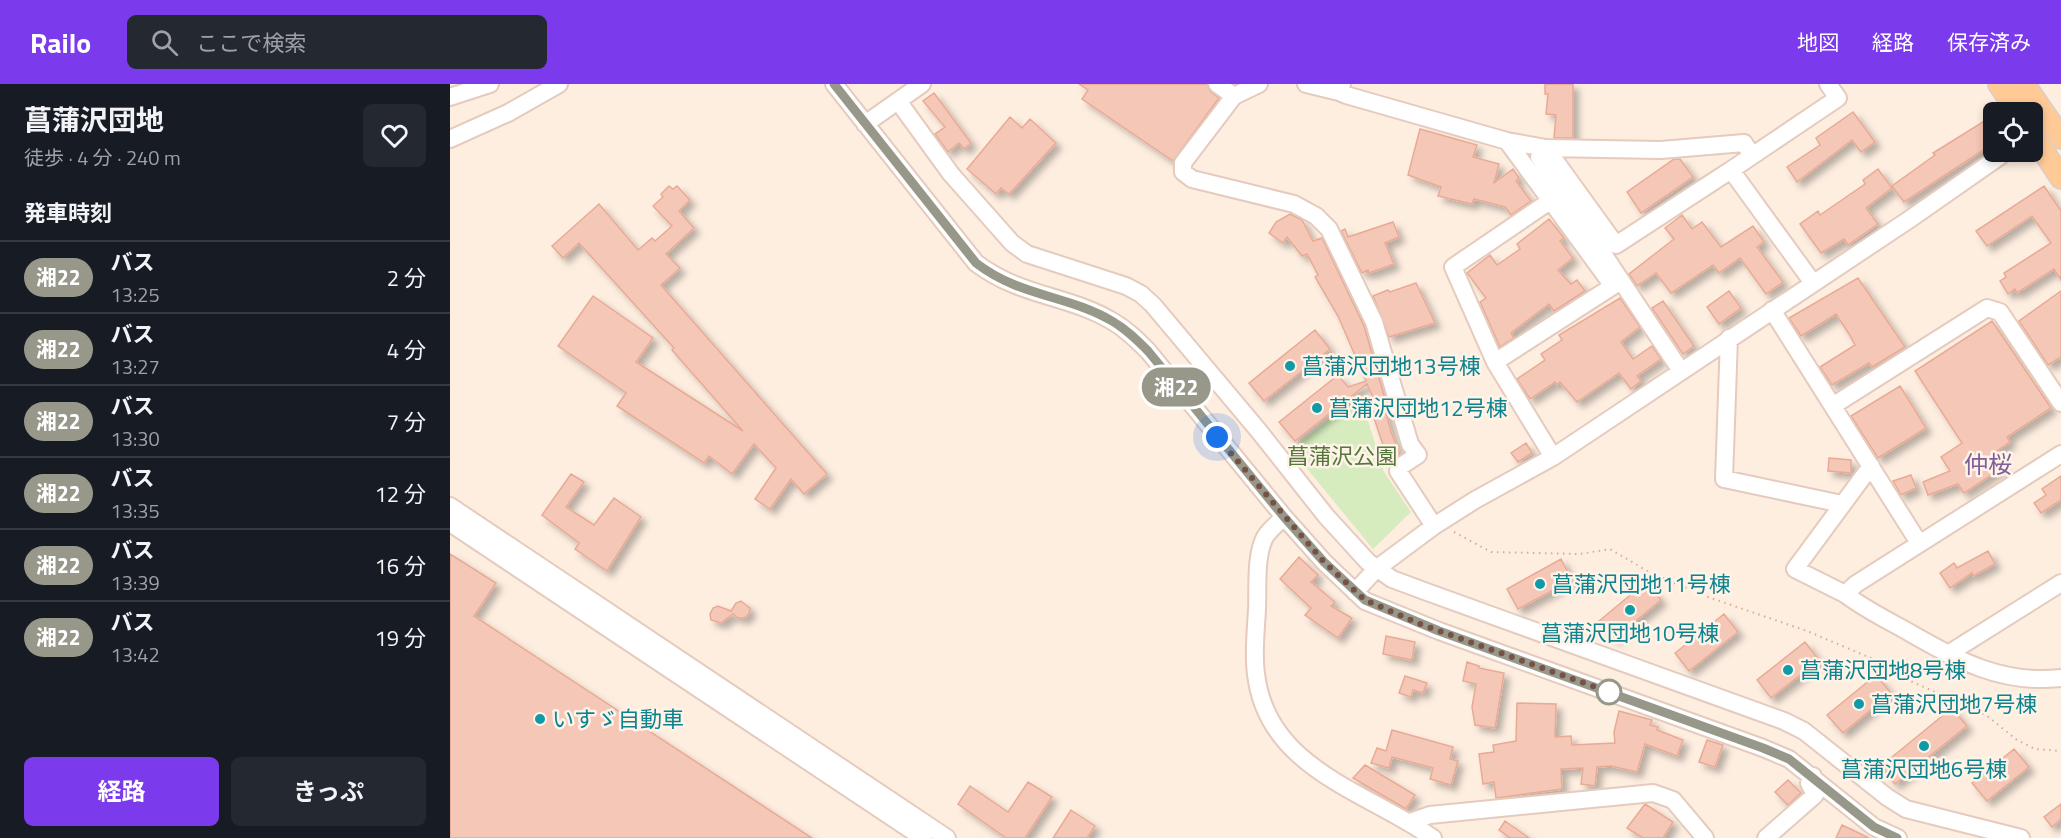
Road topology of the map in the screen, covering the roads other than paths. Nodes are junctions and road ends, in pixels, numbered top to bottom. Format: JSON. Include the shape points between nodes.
{"nodes":[{"id":1,"x":490,"y":84,"type":"edge"},
{"id":2,"x":559,"y":84,"type":"edge"},
{"id":3,"x":834,"y":84,"type":"edge"},
{"id":4,"x":922,"y":84,"type":"edge"},
{"id":5,"x":1217,"y":84,"type":"edge"},
{"id":6,"x":1259,"y":84,"type":"edge"},
{"id":7,"x":1306,"y":84,"type":"edge"},
{"id":8,"x":1828,"y":84,"type":"edge"},
{"id":9,"x":1999,"y":84,"type":"edge"},
{"id":10,"x":2024,"y":84,"type":"edge"},
{"id":11,"x":1340,"y":88,"type":"edge"},
{"id":12,"x":1234,"y":96,"type":"junction"},
{"id":13,"x":450,"y":98,"type":"edge"},
{"id":14,"x":898,"y":100,"type":"junction"},
{"id":15,"x":2011,"y":102,"type":"edge"},
{"id":16,"x":865,"y":124,"type":"junction"},
{"id":17,"x":2058,"y":125,"type":"edge"},
{"id":18,"x":450,"y":139,"type":"edge"},
{"id":19,"x":1507,"y":141,"type":"junction"},
{"id":20,"x":1539,"y":147,"type":"junction"},
{"id":21,"x":2043,"y":151,"type":"edge"},
{"id":22,"x":1752,"y":156,"type":"junction"},
{"id":23,"x":1991,"y":162,"type":"edge"},
{"id":24,"x":1731,"y":170,"type":"junction"},
{"id":25,"x":2061,"y":178,"type":"edge"},
{"id":26,"x":1551,"y":201,"type":"junction"},
{"id":27,"x":1813,"y":283,"type":"junction"},
{"id":28,"x":1772,"y":310,"type":"junction"},
{"id":29,"x":1729,"y":339,"type":"junction"},
{"id":30,"x":1495,"y":362,"type":"junction"},
{"id":31,"x":1681,"y":371,"type":"junction"},
{"id":32,"x":2061,"y":403,"type":"edge"},
{"id":33,"x":1834,"y":405,"type":"junction"},
{"id":34,"x":2061,"y":454,"type":"edge"},
{"id":35,"x":1553,"y":457,"type":"junction"},
{"id":36,"x":1871,"y":466,"type":"junction"},
{"id":37,"x":1842,"y":504,"type":"junction"},
{"id":38,"x":450,"y":506,"type":"edge"},
{"id":39,"x":1284,"y":517,"type":"junction"},
{"id":40,"x":450,"y":523,"type":"edge"},
{"id":41,"x":1434,"y":526,"type":"junction"},
{"id":42,"x":1919,"y":543,"type":"junction"},
{"id":43,"x":1376,"y":569,"type":"junction"},
{"id":44,"x":2061,"y":583,"type":"edge"},
{"id":45,"x":1355,"y":592,"type":"junction"},
{"id":46,"x":1845,"y":594,"type":"junction"},
{"id":47,"x":1948,"y":654,"type":"junction"},
{"id":48,"x":2061,"y":678,"type":"edge"},
{"id":49,"x":1812,"y":776,"type":"junction"},
{"id":50,"x":1410,"y":822,"type":"junction"},
{"id":51,"x":1871,"y":832,"type":"edge"},
{"id":52,"x":923,"y":838,"type":"edge"},
{"id":53,"x":947,"y":838,"type":"edge"},
{"id":54,"x":1433,"y":838,"type":"edge"},
{"id":55,"x":1705,"y":838,"type":"edge"},
{"id":56,"x":1766,"y":838,"type":"edge"},
{"id":57,"x":1898,"y":838,"type":"edge"},
{"id":58,"x":2021,"y":838,"type":"edge"}],
"edges":[{"from":1,"to":13,"type":"street"},
{"from":2,"to":18,"type":"street"},
{"from":3,"to":16,"type":"street"},
{"from":4,"to":14,"type":"street"},
{"from":5,"to":12,"type":"street"},
{"from":6,"to":12,"type":"street"},
{"from":7,"to":11,"type":"street"},
{"from":8,"to":22,"type":"street","via":[[1838,98]]},
{"from":9,"to":15,"type":"main road"},
{"from":10,"to":17,"type":"main road"},
{"from":11,"to":19,"type":"street"},
{"from":12,"to":41,"type":"street","via":[[1183,163],[1183,172],[1192,179],[1294,204],[1316,216],[1329,229],[1374,322],[1410,444],[1418,455],[1398,471]]},
{"from":14,"to":16,"type":"street"},
{"from":14,"to":43,"type":"street","via":[[951,174],[1012,243],[1027,254],[1126,286],[1153,305],[1326,516]]},
{"from":16,"to":39,"type":"street","via":[[976,263],[1019,288],[1088,310],[1131,334]]},
{"from":19,"to":20,"type":"street"},
{"from":19,"to":26,"type":"street"},
{"from":20,"to":22,"type":"street","via":[[1661,150],[1743,143]]},
{"from":20,"to":24,"type":"street","via":[[1616,245]]},
{"from":20,"to":31,"type":"street"},
{"from":21,"to":25,"type":"main road"},
{"from":22,"to":24,"type":"street"},
{"from":23,"to":27,"type":"street"},
{"from":24,"to":27,"type":"street"},
{"from":26,"to":30,"type":"street","via":[[1453,267]]},
{"from":26,"to":30,"type":"street","via":[[1613,286]]},
{"from":27,"to":28,"type":"street"},
{"from":28,"to":29,"type":"street"},
{"from":28,"to":33,"type":"street"},
{"from":29,"to":31,"type":"street"},
{"from":29,"to":37,"type":"street","via":[[1724,479]]},
{"from":30,"to":35,"type":"street"},
{"from":31,"to":35,"type":"street"},
{"from":32,"to":33,"type":"street","via":[[2000,312],[1987,308]]},
{"from":33,"to":36,"type":"street"},
{"from":34,"to":42,"type":"street"},
{"from":35,"to":41,"type":"street"},
{"from":36,"to":37,"type":"street"},
{"from":36,"to":42,"type":"street"},
{"from":37,"to":46,"type":"street","via":[[1795,569]]},
{"from":38,"to":53,"type":"street"},
{"from":39,"to":45,"type":"street"},
{"from":39,"to":50,"type":"street","via":[[1265,537],[1260,560],[1256,674],[1270,719],[1298,756],[1321,774]]},
{"from":40,"to":52,"type":"street"},
{"from":41,"to":43,"type":"street"},
{"from":42,"to":46,"type":"street"},
{"from":43,"to":45,"type":"street"},
{"from":43,"to":58,"type":"street","via":[[1392,579],[1784,721],[1804,731],[1906,809]]},
{"from":44,"to":47,"type":"street"},
{"from":45,"to":49,"type":"street","via":[[1382,610],[1763,748],[1789,759]]},
{"from":46,"to":47,"type":"street"},
{"from":47,"to":48,"type":"street","via":[[1984,671],[2030,679]]},
{"from":49,"to":51,"type":"street"},
{"from":49,"to":56,"type":"street","via":[[1809,783],[1815,795]]},
{"from":50,"to":54,"type":"street"},
{"from":50,"to":55,"type":"street","via":[[1430,815],[1653,793],[1673,800]]},
{"from":51,"to":57,"type":"street"}]}
